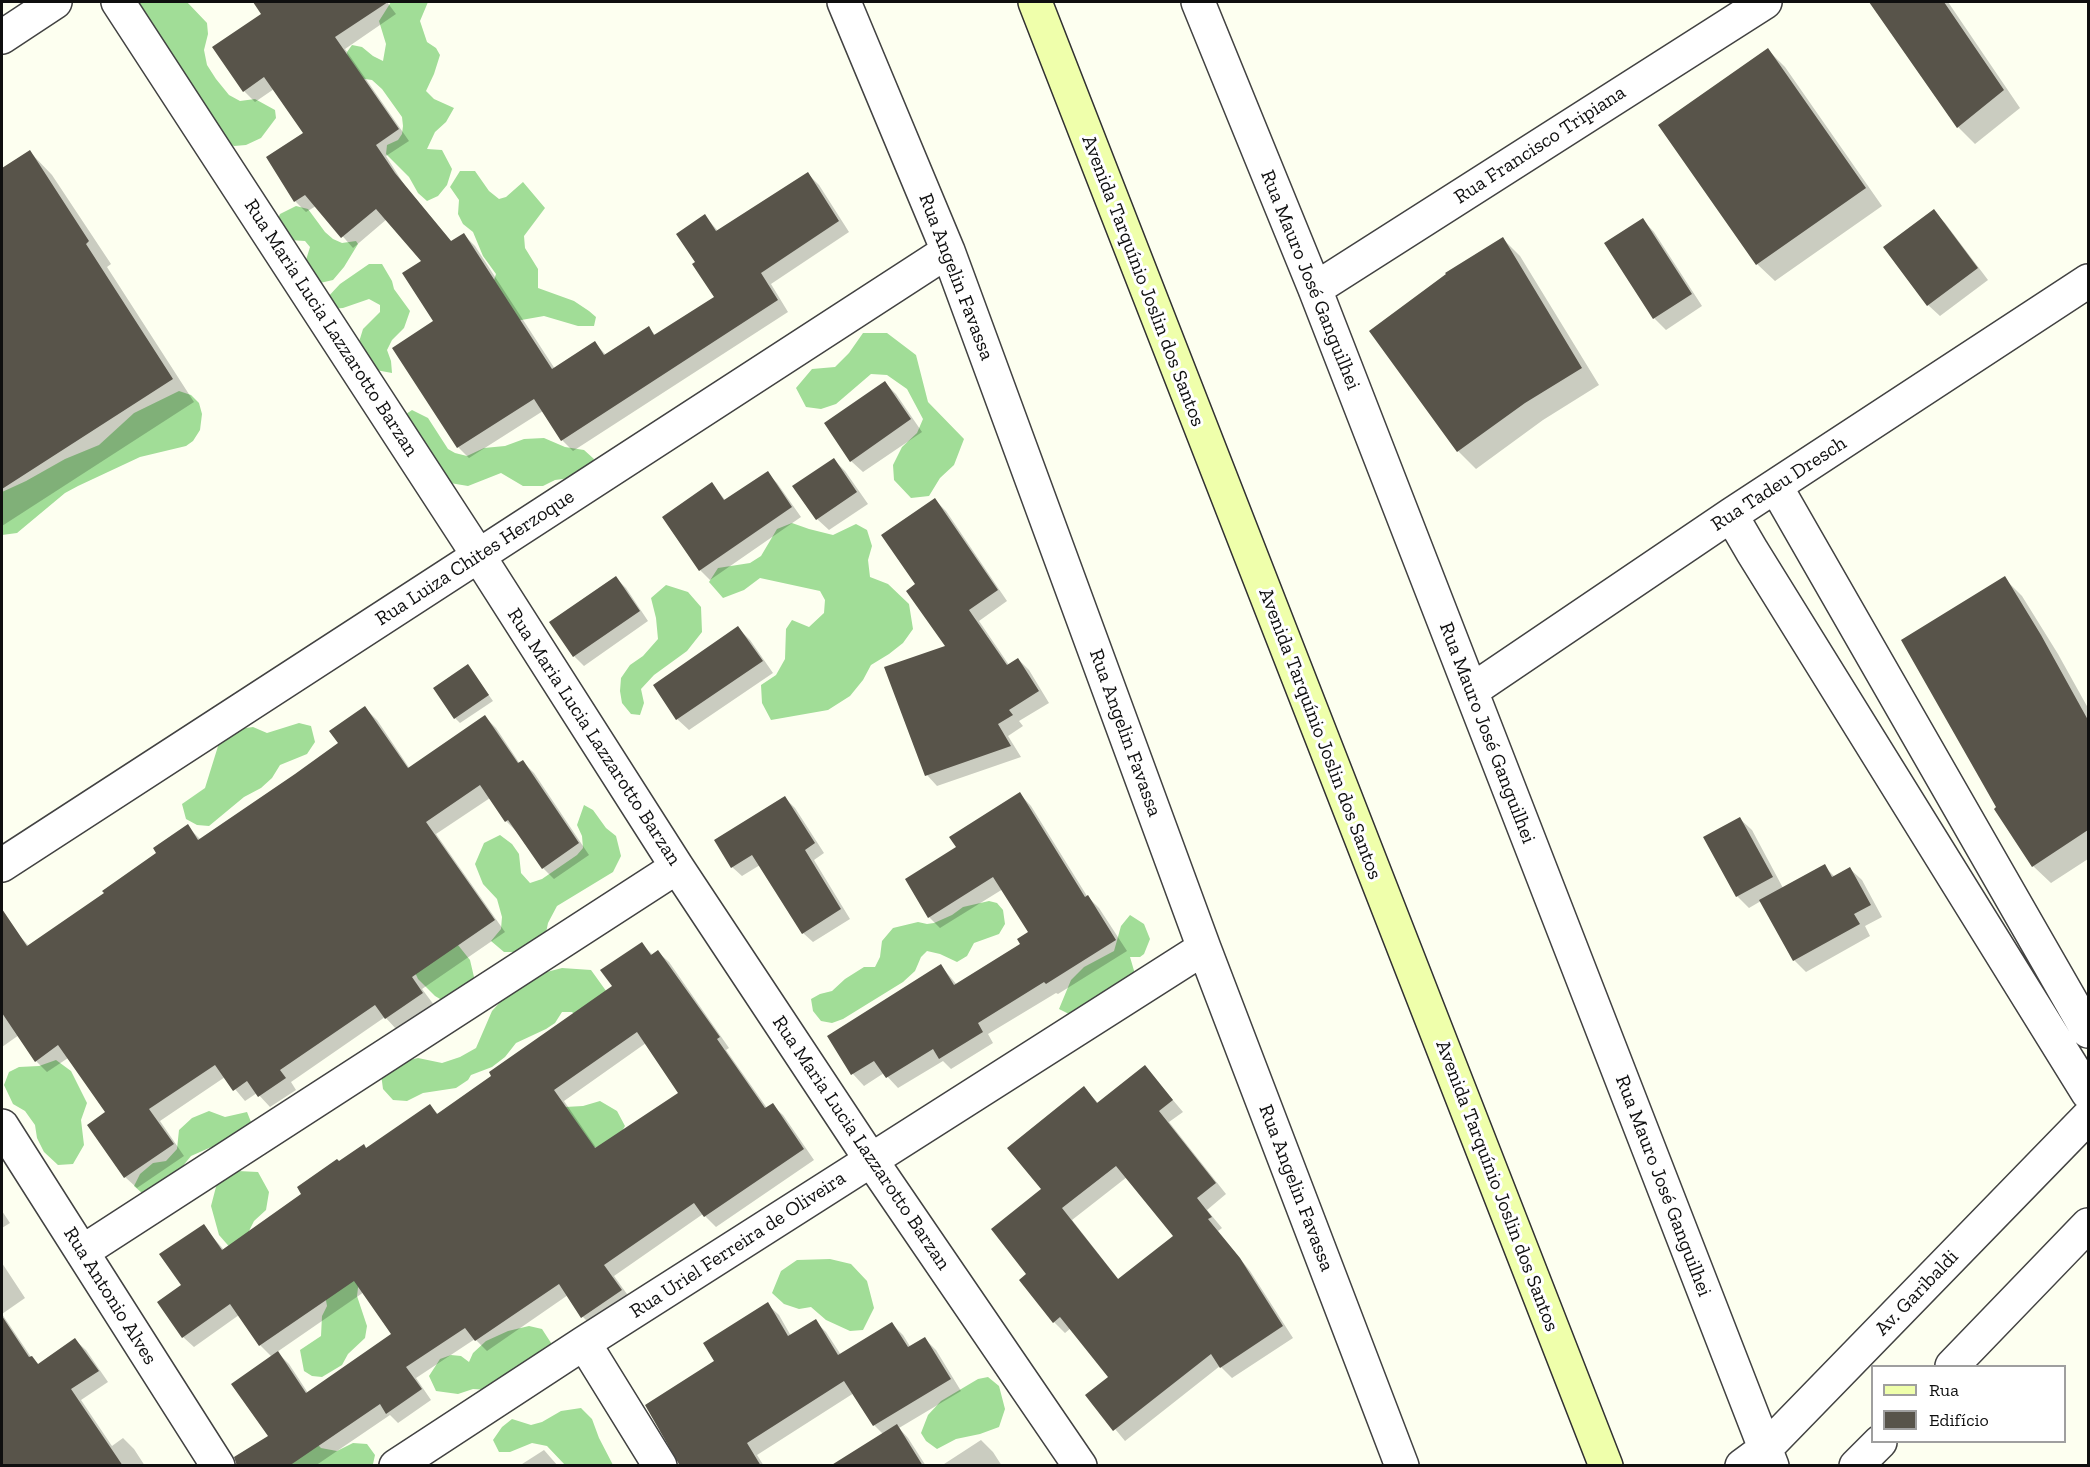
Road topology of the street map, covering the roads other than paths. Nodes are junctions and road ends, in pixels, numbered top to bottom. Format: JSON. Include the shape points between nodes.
{"nodes":[{"id":1,"x":55,"y":2,"type":"edge"},
{"id":2,"x":118,"y":2,"type":"edge"},
{"id":3,"x":844,"y":2,"type":"edge"},
{"id":4,"x":1035,"y":2,"type":"edge"},
{"id":5,"x":1198,"y":2,"type":"edge"},
{"id":6,"x":1766,"y":2,"type":"edge"},
{"id":7,"x":2,"y":37,"type":"edge"},
{"id":8,"x":948,"y":250,"type":"junction"},
{"id":9,"x":1315,"y":289,"type":"junction"},
{"id":10,"x":2084,"y":293,"type":"edge"},
{"id":11,"x":1776,"y":487,"type":"junction"},
{"id":12,"x":1731,"y":514,"type":"junction"},
{"id":13,"x":478,"y":555,"type":"junction"},
{"id":14,"x":1471,"y":691,"type":"junction"},
{"id":15,"x":2,"y":865,"type":"edge"},
{"id":16,"x":677,"y":867,"type":"junction"},
{"id":17,"x":1204,"y":948,"type":"junction"},
{"id":18,"x":2088,"y":1031,"type":"edge"},
{"id":19,"x":2088,"y":1094,"type":"edge"},
{"id":20,"x":2088,"y":1118,"type":"edge"},
{"id":21,"x":2,"y":1126,"type":"edge"},
{"id":22,"x":871,"y":1160,"type":"junction"},
{"id":23,"x":2088,"y":1226,"type":"edge"},
{"id":24,"x":82,"y":1252,"type":"junction"},
{"id":25,"x":584,"y":1343,"type":"junction"},
{"id":26,"x":1953,"y":1365,"type":"edge"},
{"id":27,"x":1879,"y":1443,"type":"edge"},
{"id":28,"x":1760,"y":1460,"type":"edge"},
{"id":29,"x":218,"y":1466,"type":"edge"},
{"id":30,"x":396,"y":1466,"type":"edge"},
{"id":31,"x":660,"y":1466,"type":"edge"},
{"id":32,"x":1080,"y":1466,"type":"edge"},
{"id":33,"x":1402,"y":1466,"type":"edge"},
{"id":34,"x":1606,"y":1466,"type":"edge"},
{"id":35,"x":1857,"y":1466,"type":"edge"}],
"edges":[{"from":1,"to":7,"type":"street"},
{"from":2,"to":13,"type":"street","name":"Rua Maria Lucia Lazzarotto Barzan"},
{"from":3,"to":8,"type":"street","name":"Rua Angelin Favassa"},
{"from":4,"to":34,"type":"street","name":"Avenida Tarquínio Joslin dos Santos"},
{"from":5,"to":9,"type":"street","name":"Rua Mauro José Ganguilhei"},
{"from":6,"to":9,"type":"street","name":"Rua Francisco Tripiana"},
{"from":8,"to":13,"type":"street","name":"Rua Luiza Chites Herzoque"},
{"from":8,"to":17,"type":"street","name":"Rua Angelin Favassa"},
{"from":9,"to":14,"type":"street","name":"Rua Mauro José Ganguilhei"},
{"from":10,"to":11,"type":"street","name":"Rua Tadeu Dresch"},
{"from":11,"to":12,"type":"street","name":"Rua Tadeu Dresch"},
{"from":11,"to":18,"type":"street"},
{"from":12,"to":14,"type":"street","name":"Rua Tadeu Dresch"},
{"from":12,"to":19,"type":"street"},
{"from":13,"to":15,"type":"street","name":"Rua Luiza Chites Herzoque"},
{"from":13,"to":16,"type":"street","name":"Rua Maria Lucia Lazzarotto Barzan"},
{"from":14,"to":28,"type":"street","name":"Rua Mauro José Ganguilhei"},
{"from":16,"to":22,"type":"street","name":"Rua Maria Lucia Lazzarotto Barzan"},
{"from":16,"to":24,"type":"street"},
{"from":17,"to":22,"type":"street","name":"Rua Uriel Ferreira de Oliveira"},
{"from":17,"to":33,"type":"street","name":"Rua Angelin Favassa"},
{"from":20,"to":28,"type":"street","name":"Av. Garibaldi"},
{"from":21,"to":24,"type":"street","name":"Rua Antonio Alves"},
{"from":22,"to":25,"type":"street","name":"Rua Uriel Ferreira de Oliveira"},
{"from":22,"to":32,"type":"street","name":"Rua Maria Lucia Lazzarotto Barzan"},
{"from":23,"to":26,"type":"street"},
{"from":24,"to":29,"type":"street","name":"Rua Antonio Alves"},
{"from":25,"to":30,"type":"street","name":"Rua Uriel Ferreira de Oliveira"},
{"from":25,"to":31,"type":"street"},
{"from":27,"to":35,"type":"street"}]}
